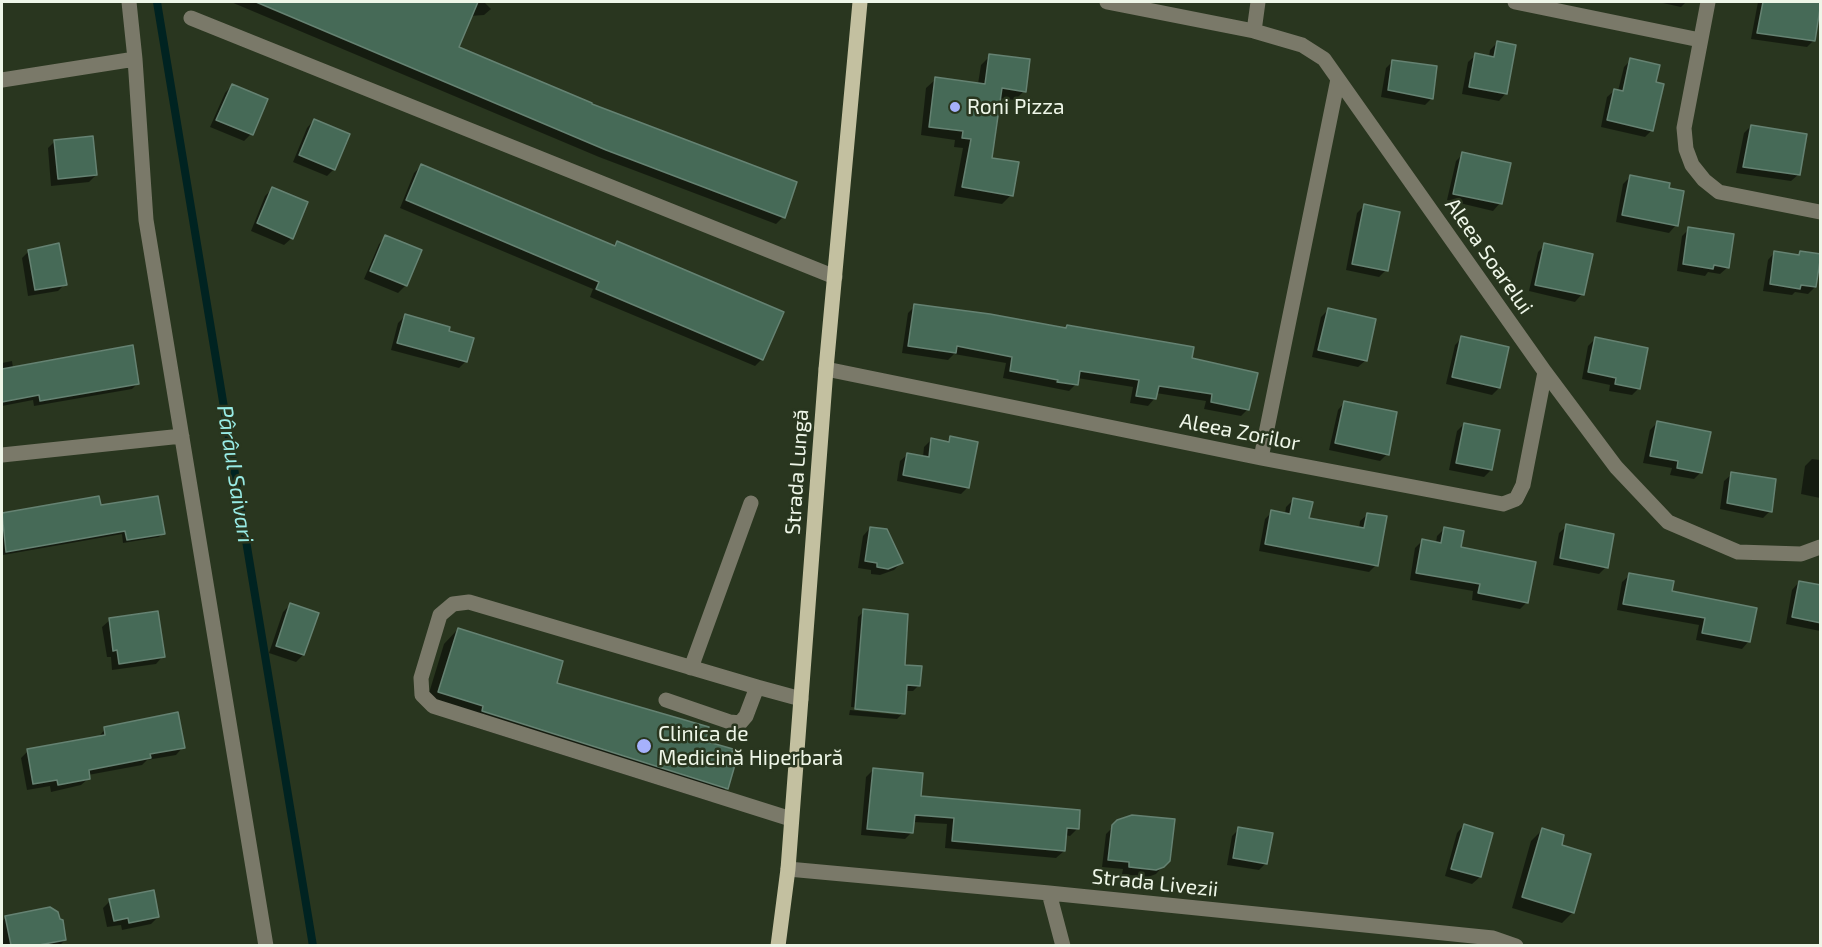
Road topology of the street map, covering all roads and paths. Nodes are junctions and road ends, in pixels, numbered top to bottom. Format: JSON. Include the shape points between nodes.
{"nodes":[{"id":1,"x":129,"y":2,"type":"edge"},
{"id":2,"x":860,"y":2,"type":"edge"},
{"id":3,"x":1112,"y":2,"type":"edge"},
{"id":4,"x":1258,"y":2,"type":"edge"},
{"id":5,"x":1515,"y":2,"type":"edge"},
{"id":6,"x":1708,"y":2,"type":"edge"},
{"id":7,"x":191,"y":18,"type":"dead end"},
{"id":8,"x":1254,"y":31,"type":"junction"},
{"id":9,"x":1700,"y":40,"type":"junction"},
{"id":10,"x":135,"y":59,"type":"junction"},
{"id":11,"x":1338,"y":79,"type":"junction"},
{"id":12,"x":2,"y":80,"type":"edge"},
{"id":13,"x":1821,"y":212,"type":"edge"},
{"id":14,"x":835,"y":277,"type":"junction"},
{"id":15,"x":826,"y":369,"type":"junction"},
{"id":16,"x":1545,"y":372,"type":"junction"},
{"id":17,"x":182,"y":436,"type":"junction"},
{"id":18,"x":2,"y":455,"type":"edge"},
{"id":19,"x":1261,"y":458,"type":"junction"},
{"id":20,"x":751,"y":503,"type":"dead end"},
{"id":21,"x":1821,"y":547,"type":"edge"},
{"id":22,"x":691,"y":668,"type":"junction"},
{"id":23,"x":757,"y":687,"type":"junction"},
{"id":24,"x":801,"y":699,"type":"junction"},
{"id":25,"x":666,"y":700,"type":"dead end"},
{"id":26,"x":791,"y":819,"type":"junction"},
{"id":27,"x":788,"y":869,"type":"junction"},
{"id":28,"x":1049,"y":893,"type":"junction"},
{"id":29,"x":1493,"y":942,"type":"edge"},
{"id":30,"x":266,"y":945,"type":"edge"},
{"id":31,"x":778,"y":945,"type":"edge"},
{"id":32,"x":1063,"y":945,"type":"edge"},
{"id":33,"x":1516,"y":945,"type":"edge"}],
"edges":[{"from":1,"to":10,"type":"street"},
{"from":2,"to":14,"type":"main road","name":"Strada Lungă"},
{"from":3,"to":8,"type":"street","name":"Aleea Soarelui"},
{"from":4,"to":8,"type":"street"},
{"from":5,"to":9,"type":"street"},
{"from":6,"to":9,"type":"street"},
{"from":7,"to":14,"type":"street"},
{"from":8,"to":11,"type":"street","name":"Aleea Soarelui","via":[[1302,45],[1324,59]]},
{"from":9,"to":13,"type":"street","via":[[1684,128],[1692,165],[1719,192]]},
{"from":10,"to":12,"type":"street"},
{"from":10,"to":17,"type":"street","via":[[146,220]]},
{"from":11,"to":16,"type":"street","name":"Aleea Soarelui"},
{"from":11,"to":19,"type":"street"},
{"from":14,"to":15,"type":"main road","name":"Strada Lungă"},
{"from":15,"to":19,"type":"street","name":"Aleea Zorilor"},
{"from":15,"to":24,"type":"main road","name":"Strada Lungă"},
{"from":16,"to":19,"type":"street","name":"Aleea Zorilor","via":[[1523,485],[1516,500],[1503,504]]},
{"from":16,"to":21,"type":"street","name":"Aleea Soarelui","via":[[1616,467],[1668,522],[1738,552],[1801,555]]},
{"from":17,"to":18,"type":"street"},
{"from":17,"to":30,"type":"street"},
{"from":20,"to":22,"type":"street"},
{"from":22,"to":23,"type":"street"},
{"from":22,"to":26,"type":"street","via":[[469,602],[453,604],[440,615],[421,678],[422,695],[433,706]]},
{"from":23,"to":24,"type":"street"},
{"from":23,"to":25,"type":"street","via":[[740,723]]},
{"from":24,"to":26,"type":"main road","name":"Strada Lungă"},
{"from":26,"to":27,"type":"main road","name":"Strada Lungă"},
{"from":27,"to":28,"type":"street","name":"Strada Livezii"},
{"from":27,"to":31,"type":"main road","name":"Strada Lungă"},
{"from":28,"to":29,"type":"street","name":"Strada Livezii"},
{"from":28,"to":32,"type":"street"},
{"from":29,"to":33,"type":"street","name":"Strada Livezii"}]}
